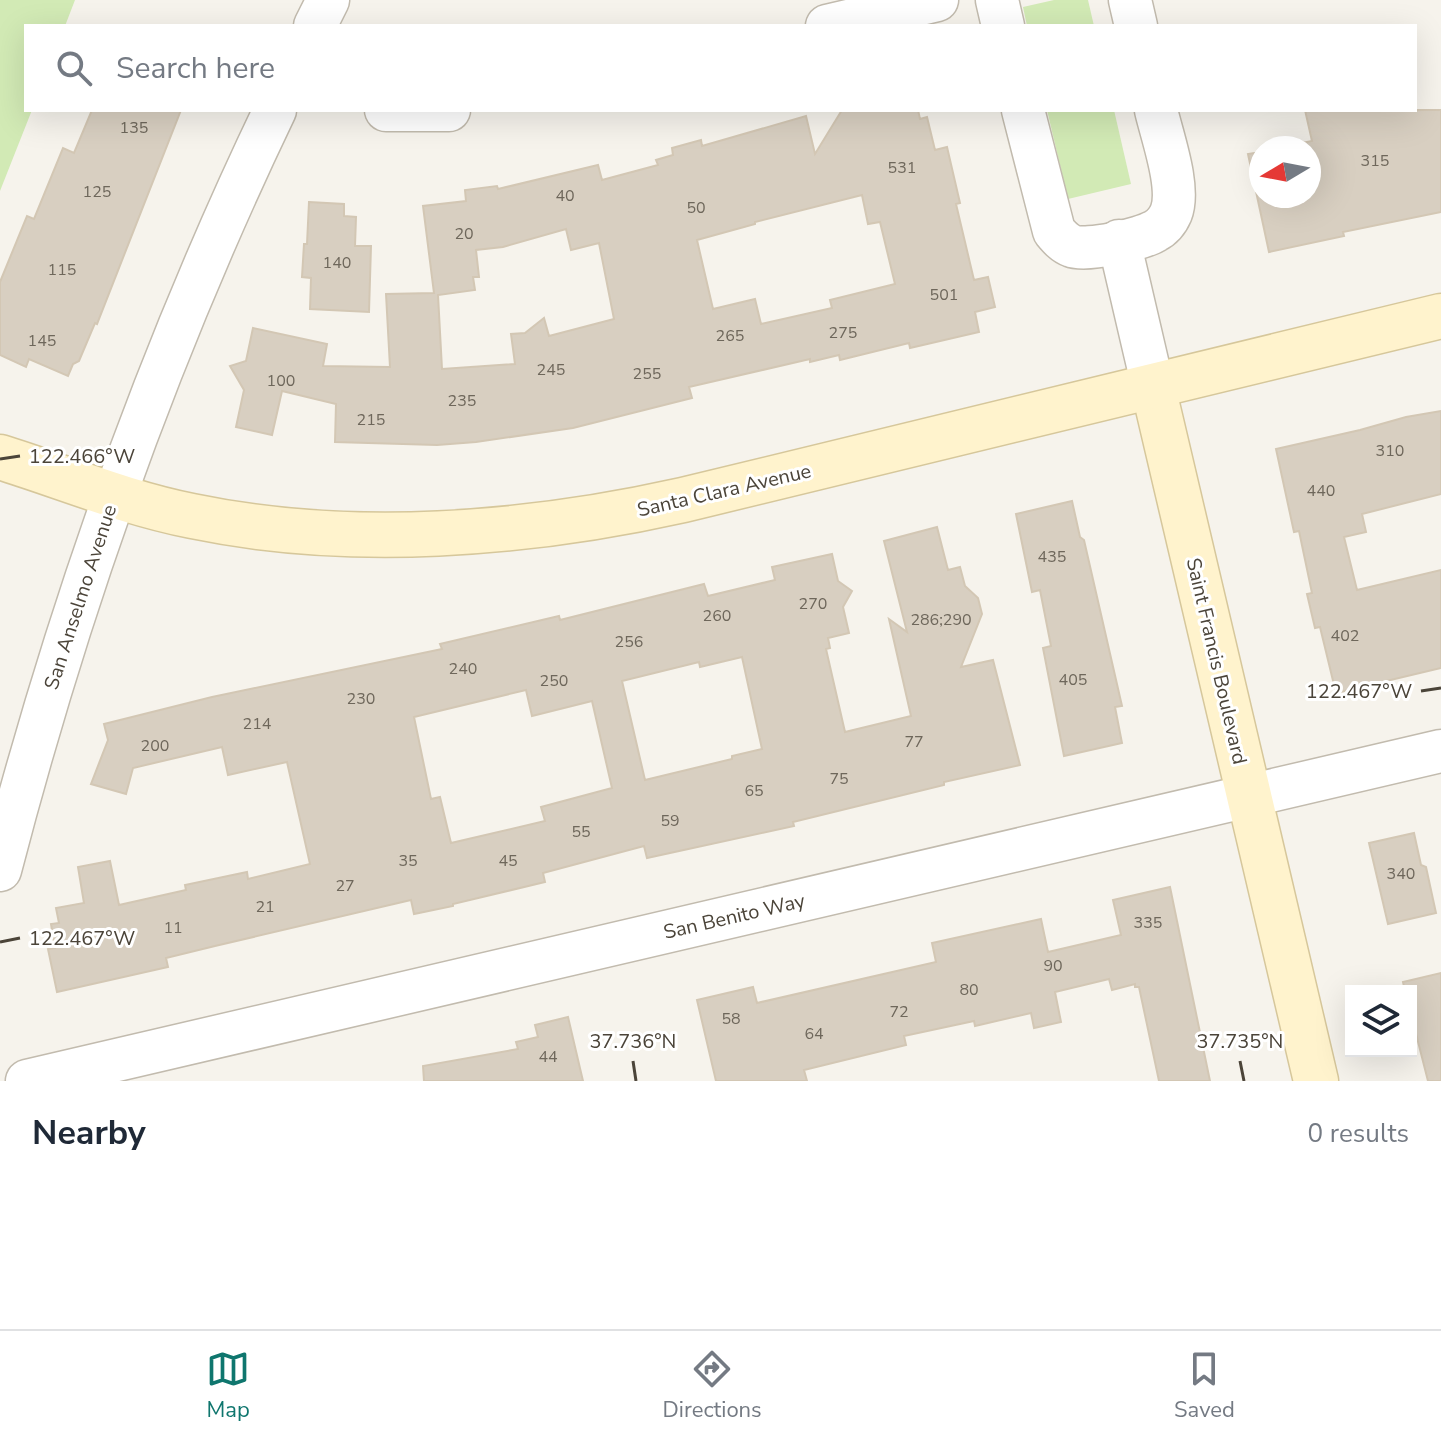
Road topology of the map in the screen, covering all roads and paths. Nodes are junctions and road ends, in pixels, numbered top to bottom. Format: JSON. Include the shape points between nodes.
{"nodes":[{"id":1,"x":328,"y":0,"type":"edge"},
{"id":2,"x":937,"y":0,"type":"edge"},
{"id":3,"x":997,"y":0,"type":"edge"},
{"id":4,"x":1130,"y":0,"type":"edge"},
{"id":5,"x":316,"y":24,"type":"edge"},
{"id":6,"x":835,"y":24,"type":"edge"},
{"id":7,"x":1003,"y":24,"type":"edge"},
{"id":8,"x":1136,"y":24,"type":"edge"},
{"id":9,"x":274,"y":112,"type":"edge"},
{"id":10,"x":1024,"y":112,"type":"edge"},
{"id":11,"x":1156,"y":112,"type":"edge"},
{"id":12,"x":1119,"y":241,"type":"junction"},
{"id":13,"x":1441,"y":316,"type":"edge"},
{"id":14,"x":1153,"y":387,"type":"junction"},
{"id":15,"x":0,"y":457,"type":"edge"},
{"id":16,"x":113,"y":496,"type":"junction"},
{"id":17,"x":1441,"y":751,"type":"edge"},
{"id":18,"x":1249,"y":795,"type":"junction"},
{"id":19,"x":0,"y":870,"type":"edge"},
{"id":20,"x":27,"y":1081,"type":"edge"},
{"id":21,"x":1316,"y":1081,"type":"edge"}],
"edges":[{"from":1,"to":5,"type":"street"},
{"from":2,"to":6,"type":"street"},
{"from":3,"to":7,"type":"street"},
{"from":4,"to":8,"type":"street"},
{"from":9,"to":16,"type":"street","name":"San Anselmo Avenue","via":[[193,288]]},
{"from":10,"to":12,"type":"street","via":[[1054,231],[1062,241],[1086,249]]},
{"from":11,"to":12,"type":"street","via":[[1173,184],[1171,214],[1152,233]]},
{"from":12,"to":14,"type":"street","name":"Saint Francis Boulevard"},
{"from":13,"to":14,"type":"street","name":"Santa Clara Avenue"},
{"from":14,"to":16,"type":"street","name":"Santa Clara Avenue","via":[[613,516],[531,527],[447,533],[276,529],[192,517]]},
{"from":14,"to":18,"type":"street","name":"Saint Francis Boulevard"},
{"from":15,"to":16,"type":"street","name":"Santa Clara Avenue"},
{"from":16,"to":19,"type":"street","name":"San Anselmo Avenue","via":[[43,710]]},
{"from":17,"to":18,"type":"street","name":"San Benito Way"},
{"from":18,"to":20,"type":"street","name":"San Benito Way"},
{"from":18,"to":21,"type":"street","name":"Saint Francis Boulevard"}]}
